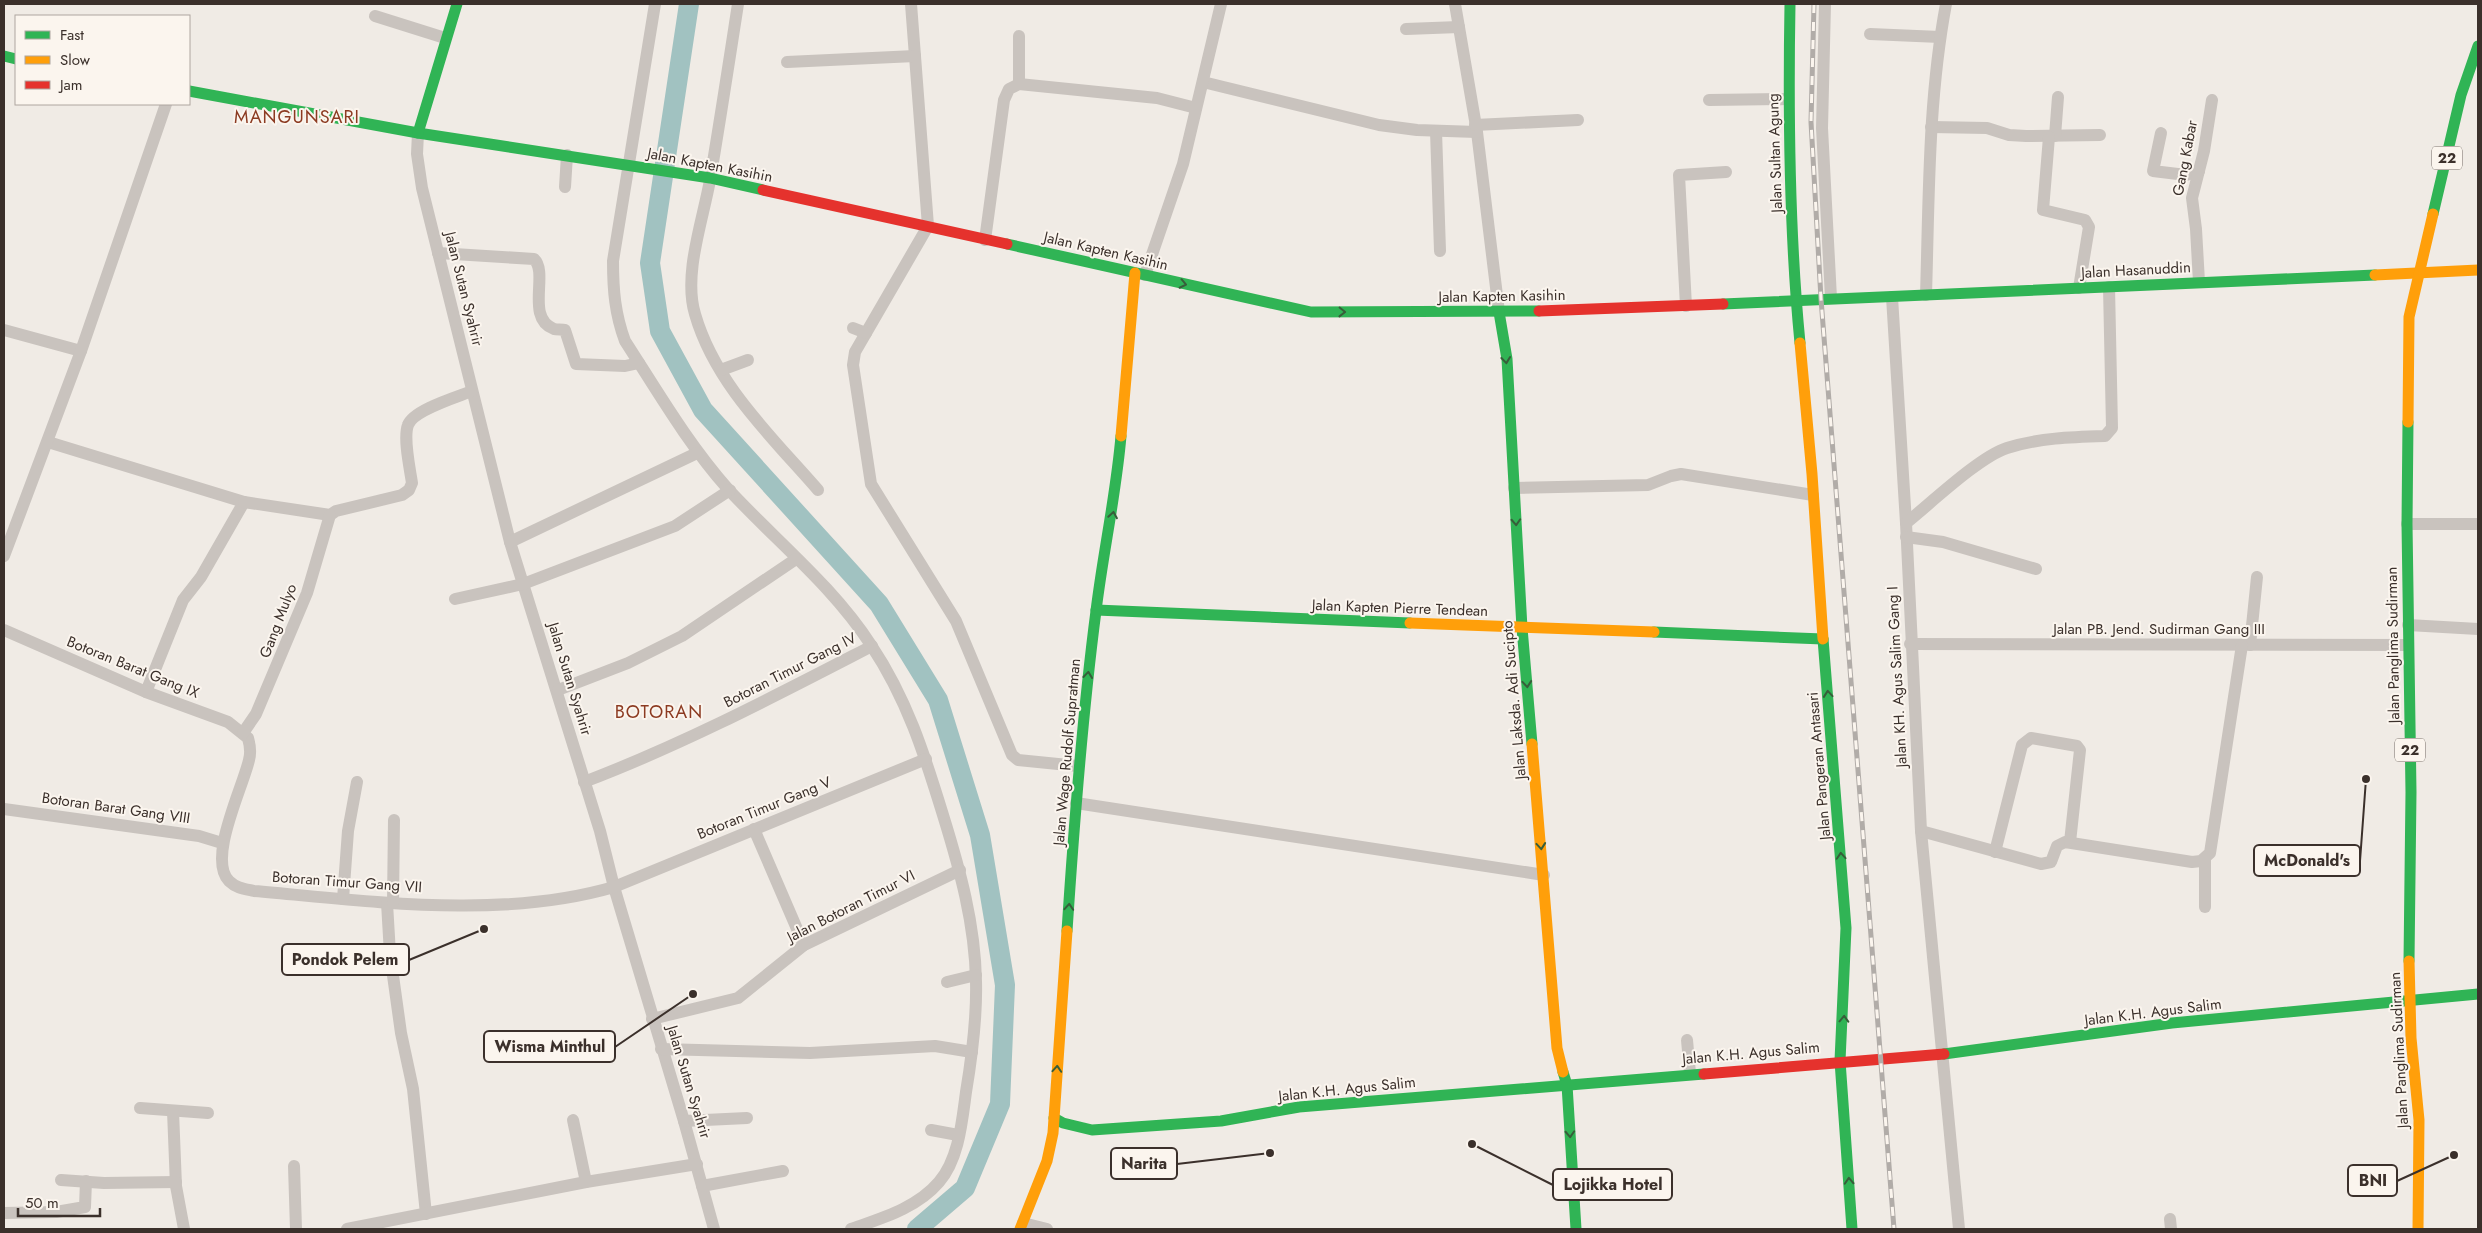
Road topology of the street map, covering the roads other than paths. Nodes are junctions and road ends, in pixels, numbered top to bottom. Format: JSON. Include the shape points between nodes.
{"nodes":[{"id":1,"x":457,"y":4,"type":"edge"},
{"id":2,"x":655,"y":4,"type":"edge"},
{"id":3,"x":738,"y":4,"type":"edge"},
{"id":4,"x":911,"y":4,"type":"edge"},
{"id":5,"x":1221,"y":4,"type":"edge"},
{"id":6,"x":1455,"y":4,"type":"edge"},
{"id":7,"x":1790,"y":4,"type":"edge"},
{"id":8,"x":1825,"y":4,"type":"edge"},
{"id":9,"x":1946,"y":4,"type":"edge"},
{"id":10,"x":375,"y":16,"type":"dead end"},
{"id":11,"x":1459,"y":27,"type":"junction"},
{"id":12,"x":1406,"y":29,"type":"dead end"},
{"id":13,"x":1870,"y":34,"type":"dead end"},
{"id":14,"x":1019,"y":36,"type":"dead end"},
{"id":15,"x":1940,"y":37,"type":"junction"},
{"id":16,"x":445,"y":38,"type":"junction"},
{"id":17,"x":2478,"y":46,"type":"edge"},
{"id":18,"x":915,"y":56,"type":"junction"},
{"id":19,"x":787,"y":62,"type":"dead end"},
{"id":20,"x":1203,"y":82,"type":"junction"},
{"id":21,"x":1019,"y":84,"type":"junction"},
{"id":22,"x":190,"y":91,"type":"edge"},
{"id":23,"x":2058,"y":97,"type":"dead end"},
{"id":24,"x":1788,"y":99,"type":"junction"},
{"id":25,"x":1709,"y":100,"type":"dead end"},
{"id":26,"x":2212,"y":100,"type":"dead end"},
{"id":27,"x":166,"y":105,"type":"edge"},
{"id":28,"x":1196,"y":108,"type":"junction"},
{"id":29,"x":1578,"y":120,"type":"dead end"},
{"id":30,"x":1931,"y":127,"type":"junction"},
{"id":31,"x":1476,"y":128,"type":"junction"},
{"id":32,"x":1436,"y":131,"type":"junction"},
{"id":33,"x":418,"y":133,"type":"junction"},
{"id":34,"x":2161,"y":133,"type":"dead end"},
{"id":35,"x":2100,"y":135,"type":"dead end"},
{"id":36,"x":2052,"y":136,"type":"junction"},
{"id":37,"x":567,"y":155,"type":"junction"},
{"id":38,"x":634,"y":165,"type":"junction"},
{"id":39,"x":2199,"y":171,"type":"junction"},
{"id":40,"x":1726,"y":172,"type":"dead end"},
{"id":41,"x":708,"y":178,"type":"junction"},
{"id":42,"x":565,"y":187,"type":"dead end"},
{"id":43,"x":928,"y":226,"type":"junction"},
{"id":44,"x":985,"y":240,"type":"junction"},
{"id":45,"x":1440,"y":251,"type":"dead end"},
{"id":46,"x":438,"y":253,"type":"junction"},
{"id":47,"x":2478,"y":270,"type":"edge"},
{"id":48,"x":2420,"y":271,"type":"junction"},
{"id":49,"x":1140,"y":274,"type":"junction"},
{"id":50,"x":2198,"y":282,"type":"junction"},
{"id":51,"x":2110,"y":287,"type":"junction"},
{"id":52,"x":2079,"y":288,"type":"junction"},
{"id":53,"x":1926,"y":296,"type":"junction"},
{"id":54,"x":1892,"y":297,"type":"junction"},
{"id":55,"x":1832,"y":298,"type":"junction"},
{"id":56,"x":1796,"y":301,"type":"junction"},
{"id":57,"x":1686,"y":306,"type":"junction"},
{"id":58,"x":1499,"y":312,"type":"junction"},
{"id":59,"x":853,"y":328,"type":"dead end"},
{"id":60,"x":4,"y":330,"type":"edge"},
{"id":61,"x":866,"y":333,"type":"junction"},
{"id":62,"x":81,"y":351,"type":"junction"},
{"id":63,"x":748,"y":360,"type":"dead end"},
{"id":64,"x":639,"y":363,"type":"junction"},
{"id":65,"x":721,"y":370,"type":"junction"},
{"id":66,"x":472,"y":391,"type":"junction"},
{"id":67,"x":48,"y":442,"type":"junction"},
{"id":68,"x":697,"y":452,"type":"junction"},
{"id":69,"x":1514,"y":488,"type":"junction"},
{"id":70,"x":730,"y":490,"type":"junction"},
{"id":71,"x":818,"y":490,"type":"dead end"},
{"id":72,"x":1813,"y":495,"type":"junction"},
{"id":73,"x":244,"y":502,"type":"junction"},
{"id":74,"x":330,"y":515,"type":"junction"},
{"id":75,"x":1906,"y":523,"type":"junction"},
{"id":76,"x":2407,"y":524,"type":"junction"},
{"id":77,"x":2478,"y":524,"type":"edge"},
{"id":78,"x":1906,"y":537,"type":"junction"},
{"id":79,"x":510,"y":542,"type":"junction"},
{"id":80,"x":4,"y":556,"type":"edge"},
{"id":81,"x":796,"y":558,"type":"junction"},
{"id":82,"x":2036,"y":569,"type":"dead end"},
{"id":83,"x":2257,"y":577,"type":"dead end"},
{"id":84,"x":524,"y":584,"type":"junction"},
{"id":85,"x":454,"y":599,"type":"dead end"},
{"id":86,"x":1096,"y":610,"type":"junction"},
{"id":87,"x":2408,"y":625,"type":"junction"},
{"id":88,"x":1522,"y":628,"type":"junction"},
{"id":89,"x":2478,"y":628,"type":"edge"},
{"id":90,"x":4,"y":630,"type":"edge"},
{"id":91,"x":1823,"y":639,"type":"junction"},
{"id":92,"x":1910,"y":644,"type":"junction"},
{"id":93,"x":2246,"y":645,"type":"junction"},
{"id":94,"x":872,"y":646,"type":"junction"},
{"id":95,"x":2408,"y":646,"type":"junction"},
{"id":96,"x":558,"y":690,"type":"junction"},
{"id":97,"x":146,"y":692,"type":"junction"},
{"id":98,"x":246,"y":735,"type":"junction"},
{"id":99,"x":926,"y":759,"type":"junction"},
{"id":100,"x":1078,"y":766,"type":"junction"},
{"id":101,"x":358,"y":782,"type":"dead end"},
{"id":102,"x":584,"y":782,"type":"junction"},
{"id":103,"x":1076,"y":803,"type":"junction"},
{"id":104,"x":4,"y":809,"type":"edge"},
{"id":105,"x":394,"y":820,"type":"dead end"},
{"id":106,"x":754,"y":829,"type":"junction"},
{"id":107,"x":1921,"y":831,"type":"junction"},
{"id":108,"x":2070,"y":842,"type":"junction"},
{"id":109,"x":222,"y":843,"type":"junction"},
{"id":110,"x":1995,"y":852,"type":"junction"},
{"id":111,"x":2205,"y":859,"type":"junction"},
{"id":112,"x":960,"y":870,"type":"junction"},
{"id":113,"x":1544,"y":875,"type":"junction"},
{"id":114,"x":614,"y":887,"type":"junction"},
{"id":115,"x":343,"y":899,"type":"junction"},
{"id":116,"x":390,"y":903,"type":"junction"},
{"id":117,"x":2205,"y":907,"type":"dead end"},
{"id":118,"x":804,"y":944,"type":"junction"},
{"id":119,"x":976,"y":975,"type":"junction"},
{"id":120,"x":947,"y":982,"type":"dead end"},
{"id":121,"x":2478,"y":994,"type":"edge"},
{"id":122,"x":2411,"y":999,"type":"junction"},
{"id":123,"x":652,"y":1019,"type":"junction"},
{"id":124,"x":1687,"y":1040,"type":"dead end"},
{"id":125,"x":661,"y":1049,"type":"junction"},
{"id":126,"x":972,"y":1052,"type":"junction"},
{"id":127,"x":1943,"y":1054,"type":"junction"},
{"id":128,"x":1840,"y":1061,"type":"junction"},
{"id":129,"x":1690,"y":1073,"type":"junction"},
{"id":130,"x":1568,"y":1085,"type":"junction"},
{"id":131,"x":140,"y":1108,"type":"dead end"},
{"id":132,"x":173,"y":1110,"type":"junction"},
{"id":133,"x":208,"y":1113,"type":"dead end"},
{"id":134,"x":747,"y":1118,"type":"dead end"},
{"id":135,"x":1054,"y":1118,"type":"junction"},
{"id":136,"x":573,"y":1120,"type":"dead end"},
{"id":137,"x":684,"y":1121,"type":"junction"},
{"id":138,"x":931,"y":1130,"type":"dead end"},
{"id":139,"x":958,"y":1135,"type":"junction"},
{"id":140,"x":697,"y":1164,"type":"junction"},
{"id":141,"x":294,"y":1166,"type":"dead end"},
{"id":142,"x":783,"y":1171,"type":"dead end"},
{"id":143,"x":61,"y":1180,"type":"dead end"},
{"id":144,"x":86,"y":1181,"type":"junction"},
{"id":145,"x":176,"y":1182,"type":"junction"},
{"id":146,"x":586,"y":1182,"type":"junction"},
{"id":147,"x":702,"y":1186,"type":"junction"},
{"id":148,"x":4,"y":1214,"type":"edge"},
{"id":149,"x":426,"y":1214,"type":"junction"},
{"id":150,"x":1021,"y":1226,"type":"edge"},
{"id":151,"x":184,"y":1229,"type":"edge"},
{"id":152,"x":296,"y":1229,"type":"edge"},
{"id":153,"x":347,"y":1229,"type":"edge"},
{"id":154,"x":714,"y":1229,"type":"edge"},
{"id":155,"x":851,"y":1229,"type":"edge"},
{"id":156,"x":1047,"y":1229,"type":"edge"},
{"id":157,"x":1576,"y":1229,"type":"edge"},
{"id":158,"x":1852,"y":1229,"type":"edge"},
{"id":159,"x":1959,"y":1229,"type":"edge"},
{"id":160,"x":2418,"y":1229,"type":"edge"}],
"edges":[{"from":1,"to":16,"type":"main road"},
{"from":2,"to":38,"type":"street"},
{"from":3,"to":41,"type":"street"},
{"from":4,"to":18,"type":"street"},
{"from":5,"to":20,"type":"street"},
{"from":6,"to":11,"type":"street"},
{"from":7,"to":24,"type":"main road","name":"Jalan Sultan Agung"},
{"from":8,"to":55,"type":"street","via":[[1822,128]]},
{"from":9,"to":15,"type":"street"},
{"from":10,"to":16,"type":"street"},
{"from":11,"to":12,"type":"street"},
{"from":11,"to":31,"type":"street"},
{"from":13,"to":15,"type":"street"},
{"from":14,"to":21,"type":"street"},
{"from":15,"to":30,"type":"street"},
{"from":16,"to":33,"type":"main road"},
{"from":17,"to":48,"type":"main road","number":"22","via":[[2461,95]]},
{"from":18,"to":19,"type":"street"},
{"from":18,"to":43,"type":"street"},
{"from":20,"to":28,"type":"street"},
{"from":20,"to":32,"type":"street","via":[[1342,117]]},
{"from":21,"to":28,"type":"street","via":[[1157,98]]},
{"from":21,"to":44,"type":"street","via":[[1009,89],[1004,100]]},
{"from":22,"to":33,"type":"main road","name":"Jalan Kapten Kasihin"},
{"from":23,"to":36,"type":"street"},
{"from":24,"to":25,"type":"street"},
{"from":24,"to":56,"type":"main road","name":"Jalan Sultan Agung"},
{"from":26,"to":39,"type":"street","name":"Gang Kabar"},
{"from":27,"to":62,"type":"street"},
{"from":28,"to":49,"type":"street","via":[[1183,164]]},
{"from":29,"to":31,"type":"street"},
{"from":30,"to":36,"type":"street","via":[[1978,127],[2009,135]]},
{"from":30,"to":53,"type":"street"},
{"from":31,"to":32,"type":"street"},
{"from":31,"to":58,"type":"street"},
{"from":32,"to":45,"type":"street"},
{"from":33,"to":37,"type":"main road","name":"Jalan Kapten Kasihin"},
{"from":33,"to":46,"type":"street","name":"Jalan Sutan Syahrir","via":[[417,154],[422,188]]},
{"from":34,"to":39,"type":"street","via":[[2153,171],[2186,175]]},
{"from":35,"to":36,"type":"street"},
{"from":36,"to":52,"type":"street","via":[[2043,210],[2085,220],[2089,227]]},
{"from":37,"to":38,"type":"main road","name":"Jalan Kapten Kasihin"},
{"from":37,"to":42,"type":"street"},
{"from":38,"to":41,"type":"main road","name":"Jalan Kapten Kasihin"},
{"from":38,"to":64,"type":"street","via":[[613,261],[618,322]]},
{"from":39,"to":50,"type":"street","name":"Gang Kabar","via":[[2192,198]]},
{"from":40,"to":57,"type":"street","via":[[1679,175]]},
{"from":41,"to":43,"type":"main road","name":"Jalan Kapten Kasihin"},
{"from":41,"to":65,"type":"street","via":[[692,282],[694,313]]},
{"from":43,"to":44,"type":"main road","name":"Jalan Kapten Kasihin"},
{"from":43,"to":61,"type":"street"},
{"from":44,"to":49,"type":"main road","name":"Jalan Kapten Kasihin"},
{"from":46,"to":64,"type":"street","via":[[534,259],[540,270],[537,302],[545,322],[554,329],[565,330],[576,364],[625,366]]},
{"from":46,"to":66,"type":"street","name":"Jalan Sutan Syahrir"},
{"from":47,"to":48,"type":"main road","name":"Jalan Hasanuddin"},
{"from":48,"to":50,"type":"main road","name":"Jalan Hasanuddin"},
{"from":48,"to":76,"type":"main road","name":"Jalan Panglima Sudirman","number":"22","via":[[2409,317]]},
{"from":49,"to":58,"type":"main road","name":"Jalan Kapten Kasihin","one_way":true,"via":[[1311,312]]},
{"from":86,"to":49,"type":"main road","name":"Jalan Wage Rudolf Supratman","one_way":true,"via":[[1117,482]]},
{"from":50,"to":51,"type":"main road","name":"Jalan Hasanuddin"},
{"from":51,"to":52,"type":"main road","name":"Jalan Hasanuddin"},
{"from":51,"to":75,"type":"street","via":[[2110,433],[2105,436],[2056,438],[2005,448]]},
{"from":52,"to":53,"type":"main road","name":"Jalan Hasanuddin"},
{"from":53,"to":54,"type":"main road","name":"Jalan Hasanuddin"},
{"from":54,"to":55,"type":"main road","name":"Jalan Hasanuddin"},
{"from":54,"to":75,"type":"street","name":"Jalan KH. Agus Salim Gang I"},
{"from":55,"to":56,"type":"main road","name":"Jalan Hasanuddin"},
{"from":56,"to":57,"type":"main road","name":"Jalan Kapten Kasihin"},
{"from":56,"to":72,"type":"main road","name":"Jalan Pangeran Antasari"},
{"from":57,"to":58,"type":"main road","name":"Jalan Kapten Kasihin"},
{"from":58,"to":69,"type":"main road","name":"Jalan Laksda. Adi Sucipto","one_way":true,"via":[[1506,359]]},
{"from":59,"to":61,"type":"street"},
{"from":60,"to":62,"type":"street"},
{"from":61,"to":100,"type":"street","via":[[855,352],[853,365],[871,484],[956,621],[1012,755],[1018,760]]},
{"from":62,"to":67,"type":"street"},
{"from":63,"to":65,"type":"street"},
{"from":64,"to":68,"type":"street"},
{"from":65,"to":71,"type":"street","via":[[753,416]]},
{"from":66,"to":74,"type":"street","via":[[416,414],[408,424],[406,435],[412,483],[409,490],[402,495]]},
{"from":66,"to":79,"type":"street","name":"Jalan Sutan Syahrir"},
{"from":67,"to":73,"type":"street"},
{"from":67,"to":80,"type":"street"},
{"from":68,"to":70,"type":"street"},
{"from":68,"to":79,"type":"street"},
{"from":69,"to":72,"type":"street","via":[[1648,485],[1681,474]]},
{"from":69,"to":88,"type":"main road","name":"Jalan Laksda. Adi Sucipto","one_way":true},
{"from":70,"to":81,"type":"street"},
{"from":70,"to":84,"type":"street","via":[[675,526]]},
{"from":72,"to":91,"type":"main road","name":"Jalan Pangeran Antasari"},
{"from":73,"to":74,"type":"street"},
{"from":73,"to":97,"type":"street","via":[[201,577],[182,600]]},
{"from":74,"to":98,"type":"street","name":"Gang Mulyo","via":[[307,593]]},
{"from":75,"to":78,"type":"street","name":"Jalan KH. Agus Salim Gang I"},
{"from":76,"to":77,"type":"street"},
{"from":76,"to":87,"type":"main road","name":"Jalan Panglima Sudirman","number":"22"},
{"from":78,"to":82,"type":"street","via":[[1943,542]]},
{"from":78,"to":92,"type":"street","name":"Jalan KH. Agus Salim Gang I"},
{"from":79,"to":84,"type":"street","name":"Jalan Sutan Syahrir"},
{"from":81,"to":94,"type":"street","via":[[833,594]]},
{"from":81,"to":96,"type":"street","via":[[682,636],[628,663]]},
{"from":83,"to":93,"type":"street"},
{"from":84,"to":85,"type":"street"},
{"from":84,"to":96,"type":"street","name":"Jalan Sutan Syahrir"},
{"from":86,"to":88,"type":"main road","name":"Jalan Kapten Pierre Tendean"},
{"from":100,"to":86,"type":"main road","name":"Jalan Wage Rudolf Supratman","one_way":true},
{"from":87,"to":89,"type":"street"},
{"from":87,"to":95,"type":"main road","name":"Jalan Panglima Sudirman","number":"22"},
{"from":88,"to":91,"type":"main road","name":"Jalan Kapten Pierre Tendean"},
{"from":88,"to":113,"type":"main road","name":"Jalan Laksda. Adi Sucipto","one_way":true},
{"from":90,"to":97,"type":"street","name":"Botoran Barat Gang IX"},
{"from":128,"to":91,"type":"main road","name":"Jalan Pangeran Antasari","one_way":true,"via":[[1846,928]]},
{"from":92,"to":93,"type":"street","name":"Jalan PB. Jend. Sudirman Gang III"},
{"from":92,"to":107,"type":"street","name":"Jalan KH. Agus Salim Gang I"},
{"from":93,"to":95,"type":"street","name":"Jalan PB. Jend. Sudirman Gang III"},
{"from":93,"to":111,"type":"street","via":[[2210,853]]},
{"from":94,"to":99,"type":"street","via":[[911,715]]},
{"from":94,"to":102,"type":"street","name":"Botoran Timur Gang IV","via":[[730,719],[647,758]]},
{"from":95,"to":122,"type":"main road","name":"Jalan Panglima Sudirman","number":"22"},
{"from":96,"to":102,"type":"street","name":"Jalan Sutan Syahrir"},
{"from":97,"to":98,"type":"street","name":"Botoran Barat Gang IX","via":[[228,722]]},
{"from":98,"to":109,"type":"street","name":"Botoran Timur Gang VII","via":[[250,759]]},
{"from":99,"to":106,"type":"street","name":"Botoran Timur Gang V"},
{"from":99,"to":112,"type":"street"},
{"from":100,"to":103,"type":"main road","name":"Jalan Wage Rudolf Supratman"},
{"from":101,"to":115,"type":"street","via":[[348,831]]},
{"from":102,"to":114,"type":"street","name":"Jalan Sutan Syahrir"},
{"from":103,"to":113,"type":"street"},
{"from":135,"to":103,"type":"main road","name":"Jalan Wage Rudolf Supratman","one_way":true},
{"from":104,"to":109,"type":"street","name":"Botoran Barat Gang VIII","via":[[199,836]]},
{"from":105,"to":116,"type":"street"},
{"from":106,"to":114,"type":"street","name":"Botoran Timur Gang V"},
{"from":106,"to":118,"type":"street"},
{"from":107,"to":110,"type":"street"},
{"from":107,"to":127,"type":"street","name":"Jalan KH. Agus Salim Gang I"},
{"from":108,"to":110,"type":"street","via":[[2060,843],[2051,862],[2046,864]]},
{"from":108,"to":110,"type":"street","via":[[2080,750],[2077,746],[2031,738],[2022,745]]},
{"from":108,"to":111,"type":"street","via":[[2192,862]]},
{"from":109,"to":115,"type":"street","name":"Botoran Timur Gang VII","via":[[226,876],[239,888]]},
{"from":111,"to":117,"type":"street"},
{"from":112,"to":118,"type":"street","name":"Jalan Botoran Timur VI"},
{"from":112,"to":119,"type":"street","via":[[973,931]]},
{"from":113,"to":130,"type":"main road","name":"Jalan Laksda. Adi Sucipto","via":[[1557,1048]]},
{"from":114,"to":116,"type":"street","name":"Botoran Timur Gang VII","via":[[585,896],[512,904]]},
{"from":114,"to":123,"type":"street","name":"Jalan Sutan Syahrir"},
{"from":115,"to":116,"type":"street","name":"Botoran Timur Gang VII"},
{"from":116,"to":149,"type":"street","via":[[390,954],[400,1033],[413,1089]]},
{"from":118,"to":123,"type":"street","name":"Jalan Botoran Timur VI","via":[[738,998]]},
{"from":119,"to":120,"type":"street"},
{"from":119,"to":126,"type":"street"},
{"from":121,"to":122,"type":"main road","name":"Jalan K.H. Agus Salim"},
{"from":122,"to":127,"type":"main road","name":"Jalan K.H. Agus Salim","via":[[2172,1023]]},
{"from":122,"to":160,"type":"main road","name":"Jalan Panglima Sudirman","number":"22","via":[[2418,1120]]},
{"from":123,"to":125,"type":"street","name":"Jalan Sutan Syahrir"},
{"from":124,"to":129,"type":"street"},
{"from":125,"to":126,"type":"street","via":[[810,1053],[935,1046]]},
{"from":125,"to":137,"type":"street","name":"Jalan Sutan Syahrir"},
{"from":126,"to":139,"type":"street"},
{"from":127,"to":128,"type":"main road","name":"Jalan K.H. Agus Salim"},
{"from":127,"to":159,"type":"street","name":"Jalan KH. Agus Salim Gang I"},
{"from":128,"to":129,"type":"main road","name":"Jalan K.H. Agus Salim"},
{"from":158,"to":128,"type":"main road","name":"Jalan Pangeran Antasari","one_way":true},
{"from":129,"to":130,"type":"main road","name":"Jalan K.H. Agus Salim"},
{"from":130,"to":135,"type":"main road","name":"Jalan K.H. Agus Salim","via":[[1299,1107],[1221,1121],[1092,1130],[1070,1126]]},
{"from":130,"to":157,"type":"main road","name":"Jalan Laksda. Adi Sucipto","one_way":true},
{"from":131,"to":132,"type":"street"},
{"from":132,"to":133,"type":"street"},
{"from":132,"to":145,"type":"street"},
{"from":134,"to":137,"type":"street"},
{"from":135,"to":150,"type":"main road","name":"Jalan Wage Rudolf Supratman","via":[[1049,1154]]},
{"from":136,"to":146,"type":"street"},
{"from":137,"to":140,"type":"street","name":"Jalan Sutan Syahrir"},
{"from":138,"to":139,"type":"street"},
{"from":139,"to":155,"type":"street","via":[[946,1174],[930,1191],[900,1211]]},
{"from":140,"to":146,"type":"street"},
{"from":140,"to":147,"type":"street","name":"Jalan Sutan Syahrir"},
{"from":141,"to":152,"type":"street"},
{"from":142,"to":147,"type":"street"},
{"from":143,"to":144,"type":"street"},
{"from":144,"to":145,"type":"street"},
{"from":144,"to":148,"type":"street","via":[[85,1207]]},
{"from":145,"to":151,"type":"street"},
{"from":146,"to":149,"type":"street"},
{"from":147,"to":154,"type":"street","name":"Jalan Sutan Syahrir"},
{"from":149,"to":153,"type":"street"},
{"from":150,"to":156,"type":"street"}]}
